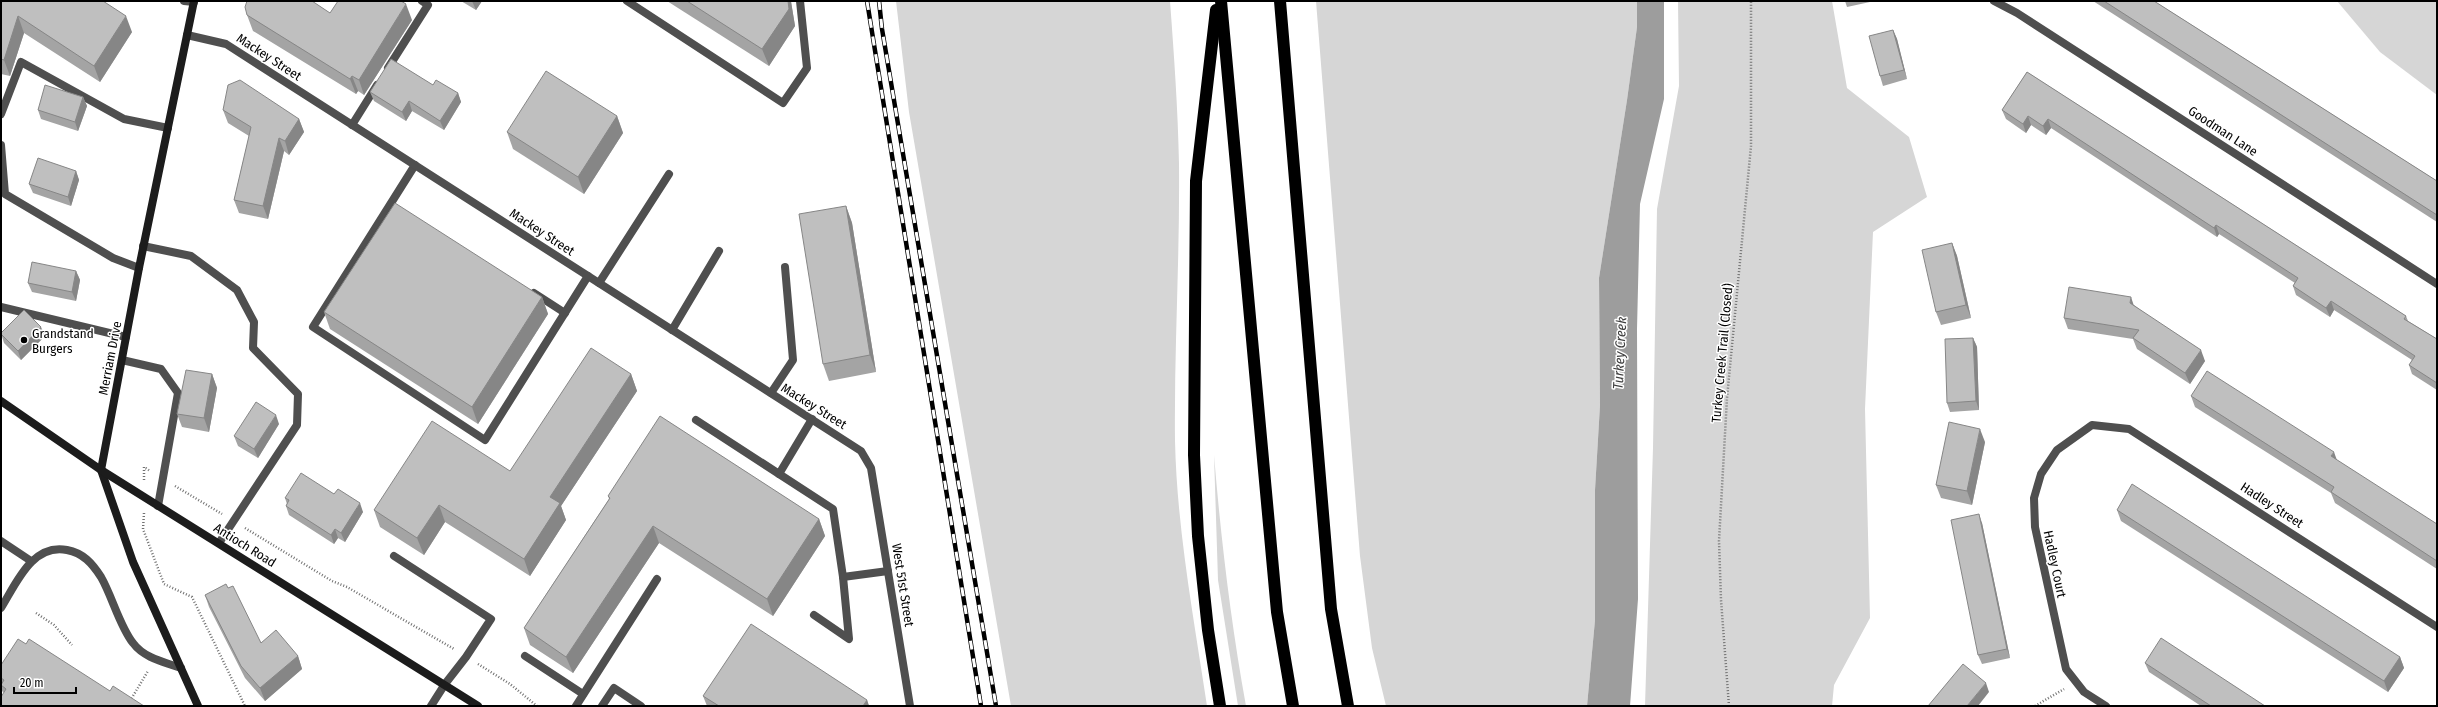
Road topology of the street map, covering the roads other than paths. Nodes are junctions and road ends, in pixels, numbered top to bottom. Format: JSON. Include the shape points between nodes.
{"nodes":[{"id":1,"x":184,"y":1,"type":"edge"},
{"id":2,"x":422,"y":1,"type":"edge"},
{"id":3,"x":627,"y":1,"type":"edge"},
{"id":4,"x":800,"y":1,"type":"edge"},
{"id":5,"x":1217,"y":1,"type":"edge"},
{"id":6,"x":1220,"y":1,"type":"edge"},
{"id":7,"x":1280,"y":1,"type":"edge"},
{"id":8,"x":1994,"y":1,"type":"edge"},
{"id":9,"x":194,"y":2,"type":"edge"},
{"id":10,"x":187,"y":35,"type":"junction"},
{"id":11,"x":1,"y":114,"type":"edge"},
{"id":12,"x":352,"y":125,"type":"junction"},
{"id":13,"x":168,"y":128,"type":"junction"},
{"id":14,"x":1,"y":145,"type":"edge"},
{"id":15,"x":415,"y":166,"type":"junction"},
{"id":16,"x":669,"y":174,"type":"dead end"},
{"id":17,"x":143,"y":246,"type":"junction"},
{"id":18,"x":719,"y":251,"type":"dead end"},
{"id":19,"x":785,"y":267,"type":"dead end"},
{"id":20,"x":139,"y":268,"type":"junction"},
{"id":21,"x":588,"y":276,"type":"junction"},
{"id":22,"x":599,"y":283,"type":"junction"},
{"id":23,"x":2437,"y":284,"type":"edge"},
{"id":24,"x":525,"y":287,"type":"edge"},
{"id":25,"x":1,"y":306,"type":"edge"},
{"id":26,"x":565,"y":313,"type":"junction"},
{"id":27,"x":672,"y":330,"type":"junction"},
{"id":28,"x":126,"y":337,"type":"junction"},
{"id":29,"x":122,"y":360,"type":"junction"},
{"id":30,"x":771,"y":393,"type":"junction"},
{"id":31,"x":1,"y":401,"type":"edge"},
{"id":32,"x":812,"y":419,"type":"junction"},
{"id":33,"x":696,"y":420,"type":"dead end"},
{"id":34,"x":2086,"y":428,"type":"joint"},
{"id":35,"x":872,"y":468,"type":"joint"},
{"id":36,"x":101,"y":470,"type":"junction"},
{"id":37,"x":779,"y":474,"type":"junction"},
{"id":38,"x":158,"y":506,"type":"junction"},
{"id":39,"x":1,"y":541,"type":"edge"},
{"id":40,"x":219,"y":544,"type":"junction"},
{"id":41,"x":394,"y":556,"type":"dead end"},
{"id":42,"x":31,"y":561,"type":"junction"},
{"id":43,"x":888,"y":571,"type":"junction"},
{"id":44,"x":843,"y":576,"type":"junction"},
{"id":45,"x":657,"y":580,"type":"dead end"},
{"id":46,"x":1,"y":608,"type":"edge"},
{"id":47,"x":814,"y":615,"type":"dead end"},
{"id":48,"x":2437,"y":627,"type":"edge"},
{"id":49,"x":525,"y":656,"type":"dead end"},
{"id":50,"x":181,"y":668,"type":"junction"},
{"id":51,"x":445,"y":684,"type":"junction"},
{"id":52,"x":583,"y":694,"type":"junction"},
{"id":53,"x":198,"y":706,"type":"edge"},
{"id":54,"x":431,"y":706,"type":"edge"},
{"id":55,"x":478,"y":706,"type":"edge"},
{"id":56,"x":576,"y":706,"type":"edge"},
{"id":57,"x":602,"y":706,"type":"edge"},
{"id":58,"x":641,"y":706,"type":"edge"},
{"id":59,"x":910,"y":706,"type":"edge"},
{"id":60,"x":1220,"y":706,"type":"edge"},
{"id":61,"x":1293,"y":706,"type":"edge"},
{"id":62,"x":1348,"y":706,"type":"edge"},
{"id":63,"x":2106,"y":706,"type":"edge"}],
"edges":[{"from":1,"to":9,"type":"street"},
{"from":2,"to":12,"type":"street","via":[[428,5]]},
{"from":3,"to":4,"type":"street","via":[[783,103],[807,68]]},
{"from":5,"to":60,"type":"highway","via":[[1196,181],[1194,455],[1198,536],[1208,630]]},
{"from":6,"to":61,"type":"highway","via":[[1277,612]]},
{"from":7,"to":62,"type":"highway","via":[[1331,609]]},
{"from":8,"to":23,"type":"street","name":"Goodman Lane","via":[[2017,13]]},
{"from":9,"to":10,"type":"main road","name":"Merriam Drive"},
{"from":10,"to":12,"type":"street","name":"Mackey Street","via":[[226,44]]},
{"from":10,"to":13,"type":"main road","name":"Merriam Drive"},
{"from":11,"to":13,"type":"street","via":[[21,62],[124,119]]},
{"from":12,"to":15,"type":"street","name":"Mackey Street"},
{"from":13,"to":17,"type":"main road","name":"Merriam Drive"},
{"from":14,"to":20,"type":"street","via":[[6,194],[113,258]]},
{"from":15,"to":21,"type":"street","name":"Mackey Street"},
{"from":15,"to":26,"type":"street","via":[[396,203],[313,327],[485,440]]},
{"from":16,"to":22,"type":"street"},
{"from":17,"to":20,"type":"main road","name":"Merriam Drive"},
{"from":17,"to":40,"type":"street","via":[[191,256],[237,290],[254,322],[253,348],[298,394],[297,425]]},
{"from":18,"to":27,"type":"street"},
{"from":19,"to":30,"type":"street","via":[[793,360]]},
{"from":20,"to":28,"type":"main road","name":"Merriam Drive"},
{"from":21,"to":22,"type":"street","name":"Mackey Street"},
{"from":21,"to":26,"type":"street"},
{"from":22,"to":27,"type":"street","name":"Mackey Street"},
{"from":24,"to":26,"type":"street"},
{"from":25,"to":28,"type":"street"},
{"from":27,"to":30,"type":"street","name":"Mackey Street"},
{"from":28,"to":29,"type":"main road","name":"Merriam Drive"},
{"from":29,"to":36,"type":"main road","name":"Merriam Drive"},
{"from":29,"to":38,"type":"street","via":[[161,369],[178,393]]},
{"from":30,"to":32,"type":"street","name":"Mackey Street"},
{"from":31,"to":36,"type":"main road","name":"Antioch Road"},
{"from":32,"to":35,"type":"street","name":"Mackey Street","via":[[861,451]]},
{"from":32,"to":37,"type":"street"},
{"from":33,"to":37,"type":"street"},
{"from":34,"to":48,"type":"street","name":"Hadley Street","via":[[2092,425],[2129,429]]},
{"from":34,"to":63,"type":"street","name":"Hadley Court","via":[[2057,450],[2041,474],[2034,498],[2035,527],[2066,669],[2084,692]]},
{"from":35,"to":43,"type":"street","name":"West 51st Street"},
{"from":36,"to":38,"type":"main road","name":"Antioch Road"},
{"from":36,"to":50,"type":"main road","name":"Merriam Drive","via":[[133,562]]},
{"from":37,"to":44,"type":"street","via":[[833,509]]},
{"from":38,"to":40,"type":"main road","name":"Antioch Road"},
{"from":39,"to":42,"type":"street"},
{"from":40,"to":51,"type":"main road","name":"Antioch Road"},
{"from":41,"to":51,"type":"street","via":[[491,619]]},
{"from":42,"to":46,"type":"street"},
{"from":42,"to":50,"type":"street","via":[[43,552],[58,548],[85,557],[100,577],[133,643],[149,657]]},
{"from":43,"to":44,"type":"street"},
{"from":43,"to":59,"type":"street","name":"West 51st Street"},
{"from":44,"to":47,"type":"street","via":[[849,639]]},
{"from":45,"to":52,"type":"street"},
{"from":49,"to":52,"type":"street"},
{"from":50,"to":53,"type":"main road","name":"Merriam Drive"},
{"from":51,"to":54,"type":"street"},
{"from":51,"to":55,"type":"main road","name":"Antioch Road"},
{"from":52,"to":56,"type":"street"},
{"from":57,"to":58,"type":"street","via":[[614,688]]}]}
